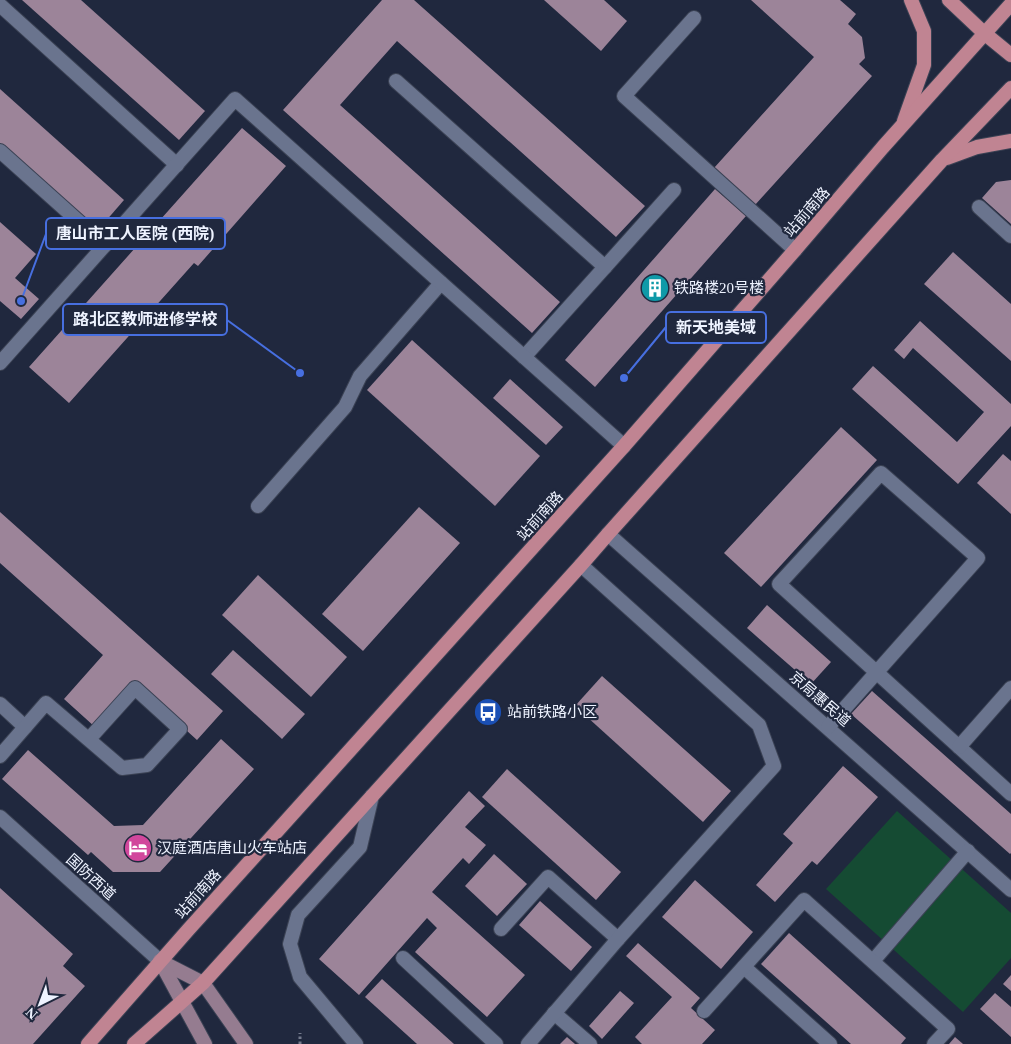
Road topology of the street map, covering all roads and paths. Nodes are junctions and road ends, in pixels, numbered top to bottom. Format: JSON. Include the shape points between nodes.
{"nodes":[{"id":1,"x":912,"y":0,"type":"edge"},
{"id":2,"x":949,"y":0,"type":"edge"},
{"id":3,"x":1011,"y":4,"type":"edge"},
{"id":4,"x":0,"y":5,"type":"edge"},
{"id":5,"x":694,"y":18,"type":"dead end"},
{"id":6,"x":984,"y":33,"type":"junction"},
{"id":7,"x":1011,"y":55,"type":"edge"},
{"id":8,"x":396,"y":81,"type":"dead end"},
{"id":9,"x":1011,"y":88,"type":"edge"},
{"id":10,"x":902,"y":127,"type":"junction"},
{"id":11,"x":1011,"y":141,"type":"edge"},
{"id":12,"x":0,"y":151,"type":"edge"},
{"id":13,"x":942,"y":160,"type":"junction"},
{"id":14,"x":177,"y":165,"type":"junction"},
{"id":15,"x":674,"y":190,"type":"dead end"},
{"id":16,"x":979,"y":207,"type":"dead end"},
{"id":17,"x":1011,"y":236,"type":"edge"},
{"id":18,"x":105,"y":245,"type":"junction"},
{"id":19,"x":795,"y":250,"type":"junction"},
{"id":20,"x":605,"y":267,"type":"junction"},
{"id":21,"x":441,"y":283,"type":"junction"},
{"id":22,"x":524,"y":357,"type":"junction"},
{"id":23,"x":0,"y":363,"type":"edge"},
{"id":24,"x":624,"y":446,"type":"junction"},
{"id":25,"x":258,"y":506,"type":"dead end"},
{"id":26,"x":608,"y":534,"type":"junction"},
{"id":27,"x":581,"y":566,"type":"junction"},
{"id":28,"x":876,"y":672,"type":"junction"},
{"id":29,"x":1011,"y":688,"type":"edge"},
{"id":30,"x":0,"y":704,"type":"edge"},
{"id":31,"x":25,"y":727,"type":"junction"},
{"id":32,"x":828,"y":727,"type":"junction"},
{"id":33,"x":89,"y":739,"type":"junction"},
{"id":34,"x":959,"y":747,"type":"junction"},
{"id":35,"x":0,"y":756,"type":"edge"},
{"id":36,"x":1011,"y":794,"type":"edge"},
{"id":37,"x":372,"y":796,"type":"junction"},
{"id":38,"x":0,"y":817,"type":"edge"},
{"id":39,"x":968,"y":851,"type":"junction"},
{"id":40,"x":1009,"y":883,"type":"edge"},
{"id":41,"x":501,"y":929,"type":"dead end"},
{"id":42,"x":618,"y":939,"type":"junction"},
{"id":43,"x":402,"y":958,"type":"dead end"},
{"id":44,"x":160,"y":961,"type":"junction"},
{"id":45,"x":873,"y":961,"type":"junction"},
{"id":46,"x":744,"y":966,"type":"junction"},
{"id":47,"x":203,"y":983,"type":"junction"},
{"id":48,"x":182,"y":1001,"type":"junction"},
{"id":49,"x":704,"y":1011,"type":"dead end"},
{"id":50,"x":554,"y":1013,"type":"junction"},
{"id":51,"x":300,"y":1033,"type":"dead end"},
{"id":52,"x":88,"y":1044,"type":"edge"},
{"id":53,"x":134,"y":1044,"type":"edge"},
{"id":54,"x":205,"y":1044,"type":"edge"},
{"id":55,"x":246,"y":1044,"type":"edge"},
{"id":56,"x":300,"y":1044,"type":"edge"},
{"id":57,"x":356,"y":1044,"type":"edge"},
{"id":58,"x":496,"y":1044,"type":"edge"},
{"id":59,"x":528,"y":1044,"type":"edge"},
{"id":60,"x":590,"y":1044,"type":"edge"},
{"id":61,"x":830,"y":1044,"type":"edge"},
{"id":62,"x":934,"y":1044,"type":"edge"}],
"edges":[{"from":1,"to":10,"type":"main road","via":[[924,31],[924,65]]},
{"from":2,"to":6,"type":"main road"},
{"from":3,"to":6,"type":"main road","name":"站前南路"},
{"from":4,"to":14,"type":"street"},
{"from":5,"to":19,"type":"street","via":[[624,96]]},
{"from":6,"to":7,"type":"main road"},
{"from":6,"to":10,"type":"main road","name":"站前南路"},
{"from":8,"to":20,"type":"street"},
{"from":9,"to":13,"type":"main road"},
{"from":10,"to":19,"type":"main road","name":"站前南路"},
{"from":11,"to":13,"type":"main road","via":[[977,147]]},
{"from":12,"to":18,"type":"street"},
{"from":13,"to":26,"type":"main road"},
{"from":14,"to":18,"type":"street"},
{"from":14,"to":21,"type":"street","via":[[235,100]]},
{"from":15,"to":20,"type":"street"},
{"from":16,"to":17,"type":"street"},
{"from":18,"to":23,"type":"street"},
{"from":19,"to":24,"type":"main road","name":"站前南路"},
{"from":20,"to":22,"type":"street"},
{"from":21,"to":22,"type":"street"},
{"from":21,"to":25,"type":"street","via":[[360,376],[345,407]]},
{"from":22,"to":24,"type":"street"},
{"from":24,"to":44,"type":"main road","name":"站前南路"},
{"from":26,"to":27,"type":"main road"},
{"from":26,"to":32,"type":"street","name":"京局惠民道"},
{"from":27,"to":37,"type":"main road"},
{"from":27,"to":42,"type":"street","via":[[758,725],[774,766]]},
{"from":28,"to":28,"type":"street","via":[[978,558],[880,473],[779,584]]},
{"from":28,"to":32,"type":"street"},
{"from":28,"to":34,"type":"street"},
{"from":29,"to":34,"type":"street"},
{"from":30,"to":31,"type":"street"},
{"from":31,"to":33,"type":"street","via":[[46,703]]},
{"from":31,"to":35,"type":"street"},
{"from":32,"to":39,"type":"street","name":"京局惠民道"},
{"from":33,"to":33,"type":"street","via":[[122,768],[146,766],[180,728],[135,688]]},
{"from":34,"to":36,"type":"street"},
{"from":37,"to":47,"type":"main road"},
{"from":37,"to":57,"type":"street","via":[[360,847],[298,915],[290,944],[300,977]]},
{"from":38,"to":44,"type":"street","name":"国防西道"},
{"from":39,"to":40,"type":"street","name":"京局惠民道"},
{"from":39,"to":45,"type":"street"},
{"from":41,"to":42,"type":"street","via":[[548,877]]},
{"from":42,"to":50,"type":"street"},
{"from":43,"to":58,"type":"street"},
{"from":44,"to":47,"type":"main road","name":"国防西道"},
{"from":44,"to":48,"type":"main road","name":"国防西道"},
{"from":44,"to":52,"type":"main road","name":"站前南路"},
{"from":45,"to":46,"type":"street","via":[[804,900]]},
{"from":45,"to":62,"type":"street","via":[[948,1029]]},
{"from":46,"to":49,"type":"street"},
{"from":46,"to":61,"type":"street"},
{"from":47,"to":48,"type":"main road"},
{"from":47,"to":55,"type":"main road","name":"国防西道"},
{"from":48,"to":53,"type":"main road"},
{"from":48,"to":54,"type":"main road","name":"国防西道"},
{"from":50,"to":59,"type":"street"},
{"from":50,"to":60,"type":"street"},
{"from":51,"to":56,"type":"path"}]}
